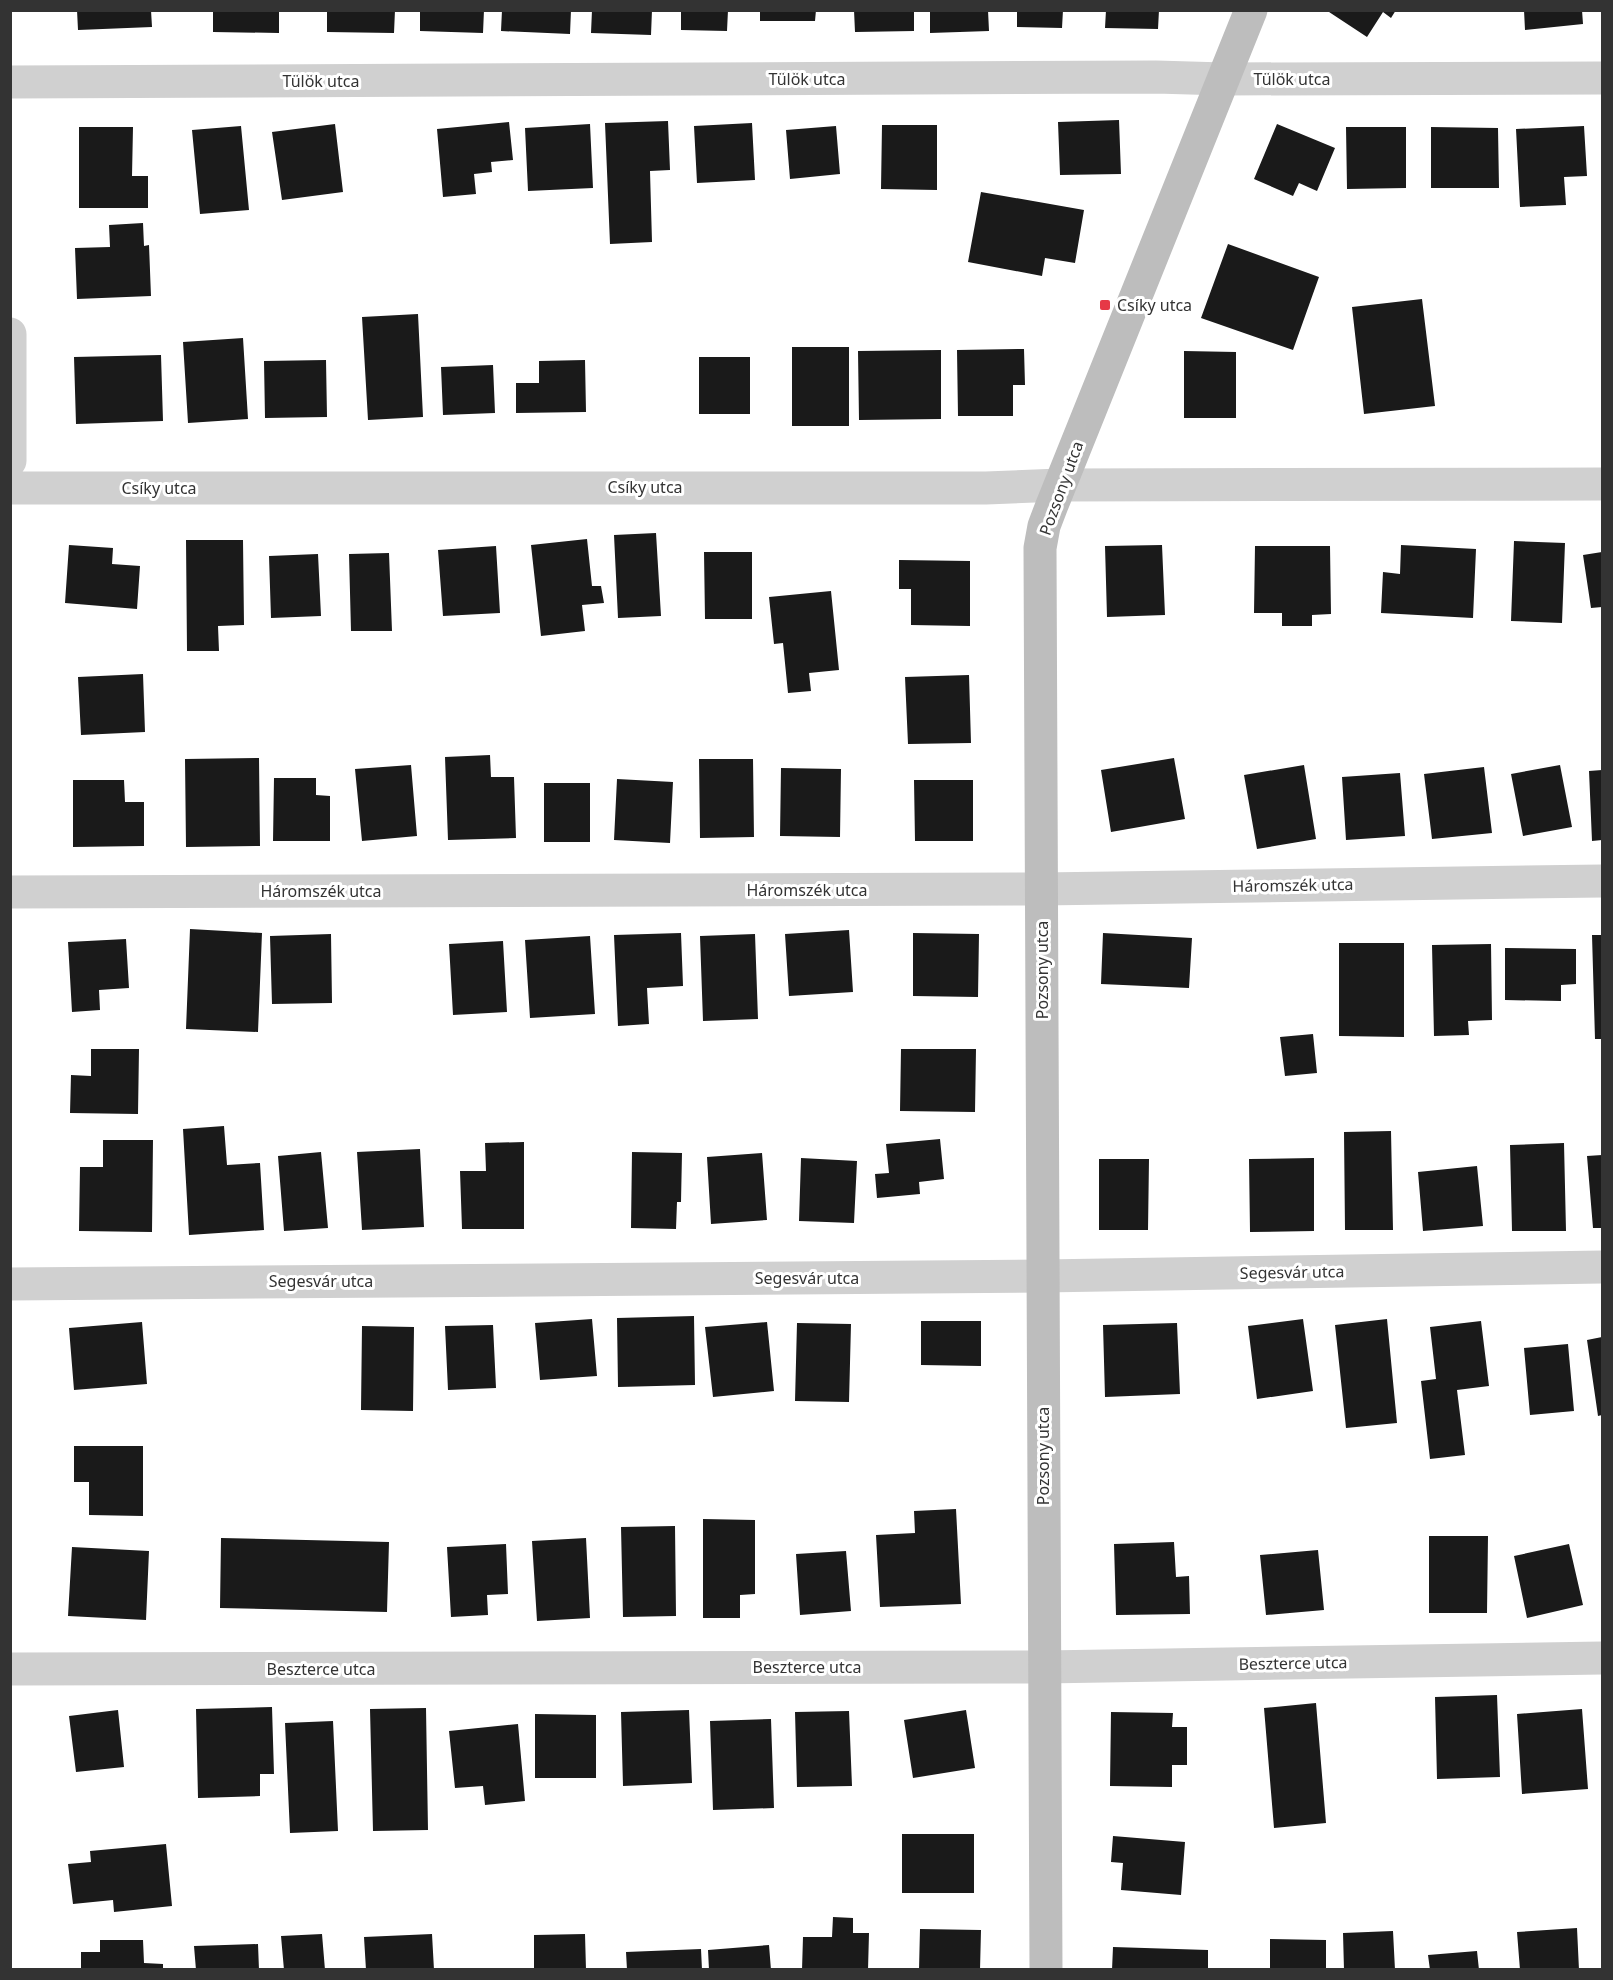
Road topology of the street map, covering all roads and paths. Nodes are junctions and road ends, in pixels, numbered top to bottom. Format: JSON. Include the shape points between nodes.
{"nodes":[{"id":1,"x":1251,"y":10,"type":"edge"},
{"id":2,"x":1602,"y":78,"type":"edge"},
{"id":3,"x":1224,"y":79,"type":"junction"},
{"id":4,"x":10,"y":82,"type":"edge"},
{"id":5,"x":10,"y":334,"type":"edge"},
{"id":6,"x":10,"y":461,"type":"edge"},
{"id":7,"x":1602,"y":484,"type":"edge"},
{"id":8,"x":1060,"y":485,"type":"junction"},
{"id":9,"x":10,"y":488,"type":"edge"},
{"id":10,"x":1602,"y":881,"type":"edge"},
{"id":11,"x":1041,"y":889,"type":"junction"},
{"id":12,"x":10,"y":892,"type":"edge"},
{"id":13,"x":1602,"y":1267,"type":"edge"},
{"id":14,"x":1042,"y":1276,"type":"junction"},
{"id":15,"x":10,"y":1284,"type":"edge"},
{"id":16,"x":1602,"y":1658,"type":"edge"},
{"id":17,"x":1044,"y":1667,"type":"junction"},
{"id":18,"x":10,"y":1669,"type":"edge"},
{"id":19,"x":1046,"y":1970,"type":"edge"}],
"edges":[{"from":1,"to":3,"type":"street","name":"Pozsony utca"},
{"from":2,"to":3,"type":"street","name":"Tülök utca"},
{"from":3,"to":4,"type":"street","name":"Tülök utca"},
{"from":3,"to":8,"type":"street","name":"Pozsony utca"},
{"from":5,"to":6,"type":"street"},
{"from":7,"to":8,"type":"street","name":"Csíky utca"},
{"from":8,"to":9,"type":"street","name":"Csíky utca"},
{"from":8,"to":11,"type":"street","name":"Pozsony utca","via":[[1040,548]]},
{"from":10,"to":11,"type":"street","name":"Háromszék utca"},
{"from":11,"to":12,"type":"street","name":"Háromszék utca"},
{"from":11,"to":14,"type":"street","name":"Pozsony utca"},
{"from":13,"to":14,"type":"street","name":"Segesvár utca"},
{"from":14,"to":15,"type":"street","name":"Segesvár utca"},
{"from":14,"to":17,"type":"street","name":"Pozsony utca"},
{"from":16,"to":17,"type":"street","name":"Beszterce utca"},
{"from":17,"to":18,"type":"street","name":"Beszterce utca"},
{"from":17,"to":19,"type":"street","name":"Pozsony utca"}]}
